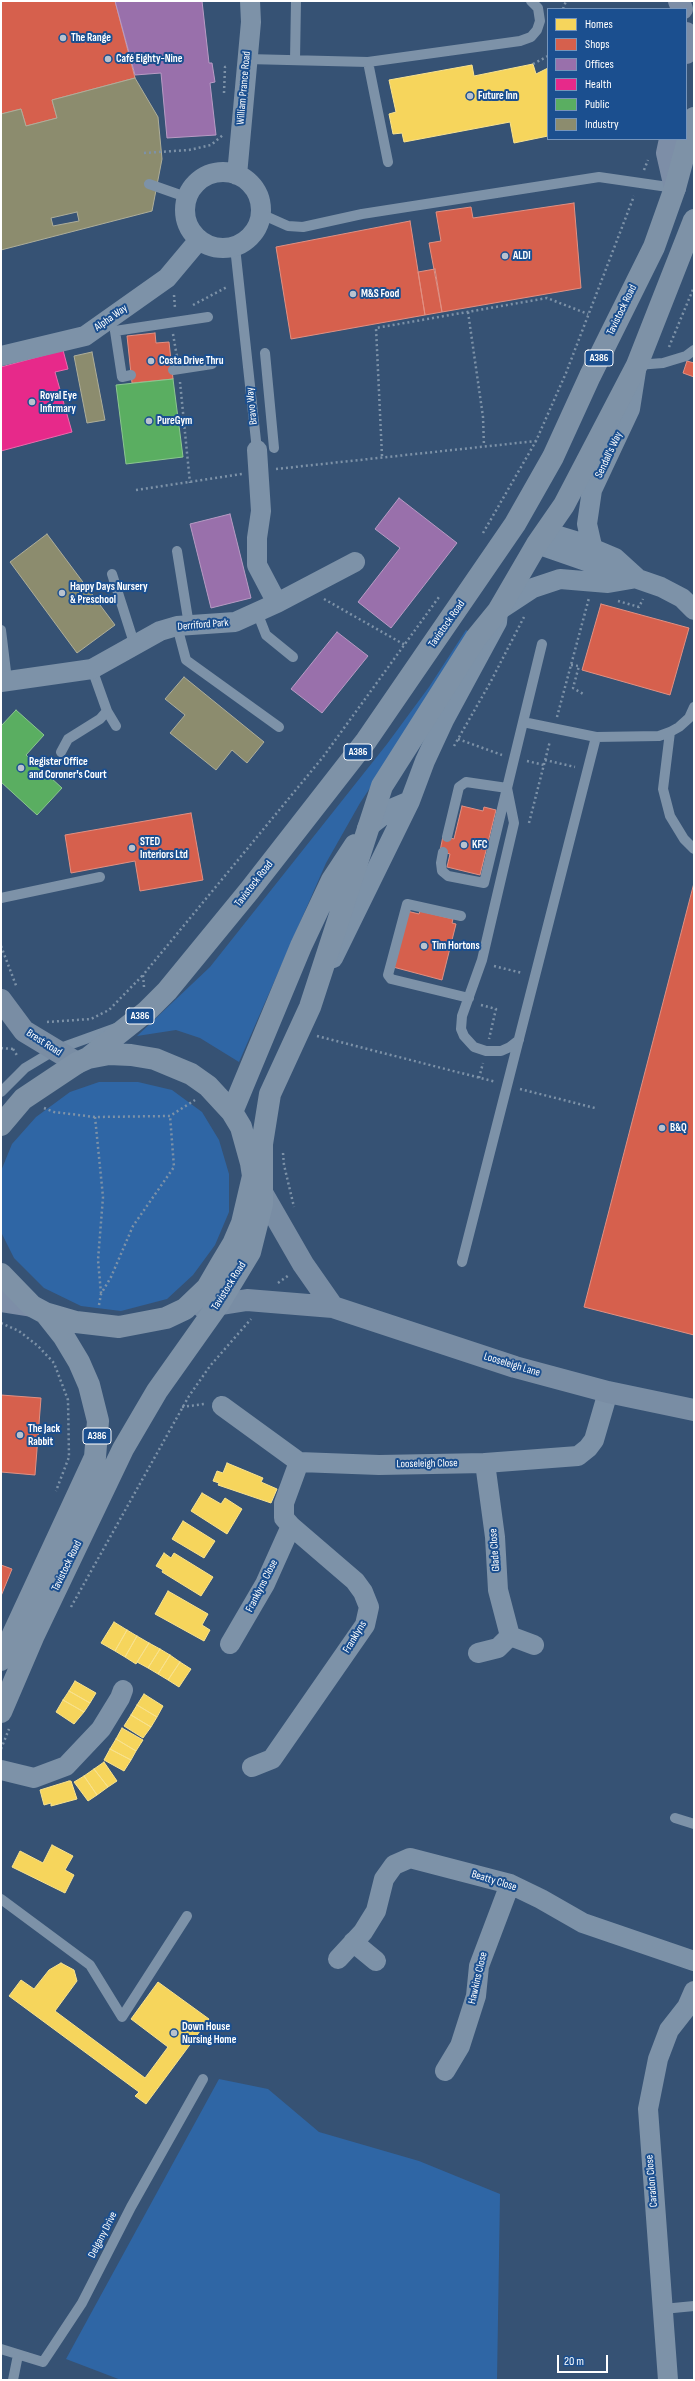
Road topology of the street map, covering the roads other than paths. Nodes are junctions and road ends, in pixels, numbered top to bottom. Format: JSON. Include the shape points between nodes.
{"nodes":[{"id":1,"x":250,"y":1,"type":"edge"},
{"id":2,"x":296,"y":1,"type":"edge"},
{"id":3,"x":531,"y":1,"type":"edge"},
{"id":4,"x":246,"y":59,"type":"junction"},
{"id":5,"x":295,"y":60,"type":"junction"},
{"id":6,"x":368,"y":62,"type":"junction"},
{"id":7,"x":694,"y":118,"type":"edge"},
{"id":8,"x":670,"y":140,"type":"edge"},
{"id":9,"x":388,"y":162,"type":"dead end"},
{"id":10,"x":237,"y":174,"type":"junction"},
{"id":11,"x":149,"y":184,"type":"dead end"},
{"id":12,"x":675,"y":188,"type":"junction"},
{"id":13,"x":186,"y":197,"type":"junction"},
{"id":14,"x":261,"y":214,"type":"junction"},
{"id":15,"x":694,"y":220,"type":"edge"},
{"id":16,"x":198,"y":241,"type":"junction"},
{"id":17,"x":235,"y":247,"type":"junction"},
{"id":18,"x":208,"y":317,"type":"dead end"},
{"id":19,"x":694,"y":350,"type":"edge"},
{"id":20,"x":265,"y":353,"type":"dead end"},
{"id":21,"x":1,"y":356,"type":"edge"},
{"id":22,"x":212,"y":364,"type":"dead end"},
{"id":23,"x":637,"y":365,"type":"junction"},
{"id":24,"x":176,"y":369,"type":"road end"},
{"id":25,"x":131,"y":375,"type":"dead end"},
{"id":26,"x":266,"y":449,"type":"junction"},
{"id":27,"x":515,"y":524,"type":"junction"},
{"id":28,"x":537,"y":544,"type":"junction"},
{"id":29,"x":592,"y":546,"type":"junction"},
{"id":30,"x":177,"y":551,"type":"dead end"},
{"id":31,"x":355,"y":562,"type":"dead end"},
{"id":32,"x":112,"y":574,"type":"dead end"},
{"id":33,"x":644,"y":581,"type":"junction"},
{"id":34,"x":277,"y":603,"type":"junction"},
{"id":35,"x":694,"y":610,"type":"edge"},
{"id":36,"x":498,"y":611,"type":"junction"},
{"id":37,"x":257,"y":612,"type":"junction"},
{"id":38,"x":183,"y":626,"type":"junction"},
{"id":39,"x":1,"y":630,"type":"edge"},
{"id":40,"x":435,"y":641,"type":"junction"},
{"id":41,"x":542,"y":644,"type":"dead end"},
{"id":42,"x":135,"y":646,"type":"junction"},
{"id":43,"x":293,"y":657,"type":"dead end"},
{"id":44,"x":92,"y":669,"type":"junction"},
{"id":45,"x":4,"y":681,"type":"edge"},
{"id":46,"x":694,"y":707,"type":"edge"},
{"id":47,"x":107,"y":711,"type":"junction"},
{"id":48,"x":523,"y":722,"type":"junction"},
{"id":49,"x":116,"y":726,"type":"dead end"},
{"id":50,"x":279,"y":727,"type":"dead end"},
{"id":51,"x":670,"y":732,"type":"junction"},
{"id":52,"x":596,"y":737,"type":"junction"},
{"id":53,"x":61,"y":752,"type":"dead end"},
{"id":54,"x":507,"y":788,"type":"junction"},
{"id":55,"x":410,"y":801,"type":"junction"},
{"id":56,"x":367,"y":828,"type":"junction"},
{"id":57,"x":447,"y":837,"type":"dead end"},
{"id":58,"x":694,"y":849,"type":"edge"},
{"id":59,"x":443,"y":852,"type":"dead end"},
{"id":60,"x":100,"y":877,"type":"dead end"},
{"id":61,"x":1,"y":898,"type":"edge"},
{"id":62,"x":461,"y":916,"type":"dead end"},
{"id":63,"x":470,"y":997,"type":"junction"},
{"id":64,"x":10,"y":998,"type":"edge"},
{"id":65,"x":310,"y":1007,"type":"junction"},
{"id":66,"x":129,"y":1024,"type":"junction"},
{"id":67,"x":519,"y":1040,"type":"junction"},
{"id":68,"x":55,"y":1050,"type":"junction"},
{"id":69,"x":82,"y":1060,"type":"junction"},
{"id":70,"x":1,"y":1092,"type":"edge"},
{"id":71,"x":232,"y":1112,"type":"junction"},
{"id":72,"x":1,"y":1125,"type":"edge"},
{"id":73,"x":257,"y":1183,"type":"junction"},
{"id":74,"x":462,"y":1262,"type":"dead end"},
{"id":75,"x":1,"y":1274,"type":"edge"},
{"id":76,"x":1,"y":1301,"type":"edge"},
{"id":77,"x":218,"y":1305,"type":"junction"},
{"id":78,"x":333,"y":1306,"type":"junction"},
{"id":79,"x":185,"y":1309,"type":"junction"},
{"id":80,"x":38,"y":1310,"type":"junction"},
{"id":81,"x":608,"y":1392,"type":"junction"},
{"id":82,"x":222,"y":1406,"type":"dead end"},
{"id":83,"x":694,"y":1410,"type":"edge"},
{"id":84,"x":299,"y":1462,"type":"junction"},
{"id":85,"x":486,"y":1463,"type":"junction"},
{"id":86,"x":291,"y":1526,"type":"junction"},
{"id":87,"x":510,"y":1636,"type":"junction"},
{"id":88,"x":230,"y":1644,"type":"dead end"},
{"id":89,"x":534,"y":1645,"type":"dead end"},
{"id":90,"x":478,"y":1653,"type":"dead end"},
{"id":91,"x":1,"y":1660,"type":"edge"},
{"id":92,"x":123,"y":1690,"type":"dead end"},
{"id":93,"x":1,"y":1712,"type":"edge"},
{"id":94,"x":252,"y":1767,"type":"dead end"},
{"id":95,"x":1,"y":1770,"type":"edge"},
{"id":96,"x":675,"y":1818,"type":"dead end"},
{"id":97,"x":694,"y":1824,"type":"edge"},
{"id":98,"x":510,"y":1884,"type":"junction"},
{"id":99,"x":1,"y":1899,"type":"edge"},
{"id":100,"x":187,"y":1916,"type":"dead end"},
{"id":101,"x":353,"y":1942,"type":"junction"},
{"id":102,"x":338,"y":1959,"type":"dead end"},
{"id":103,"x":376,"y":1961,"type":"dead end"},
{"id":104,"x":694,"y":1961,"type":"edge"},
{"id":105,"x":694,"y":1992,"type":"edge"},
{"id":106,"x":445,"y":2071,"type":"dead end"},
{"id":107,"x":203,"y":2080,"type":"dead end"},
{"id":108,"x":694,"y":2306,"type":"edge"},
{"id":109,"x":662,"y":2310,"type":"junction"},
{"id":110,"x":1,"y":2349,"type":"edge"},
{"id":111,"x":18,"y":2355,"type":"junction"},
{"id":112,"x":13,"y":2380,"type":"edge"},
{"id":113,"x":668,"y":2380,"type":"edge"}],
"edges":[{"from":1,"to":4,"type":"street","name":"William Prance Road","via":[[251,22]]},
{"from":2,"to":5,"type":"lane"},
{"from":3,"to":6,"type":"lane","via":[[538,8],[540,21],[531,37],[520,41]]},
{"from":4,"to":5,"type":"lane"},
{"from":4,"to":10,"type":"street","name":"William Prance Road"},
{"from":5,"to":6,"type":"lane"},
{"from":6,"to":9,"type":"lane"},
{"from":7,"to":12,"type":"highway","name":"Tavistock Road","number":"A386"},
{"from":8,"to":12,"type":"main road","via":[[667,153]]},
{"from":10,"to":13,"type":"street","via":[[212,173],[192,186]]},
{"from":10,"to":14,"type":"street","via":[[254,188],[259,198]]},
{"from":11,"to":13,"type":"lane"},
{"from":12,"to":14,"type":"lane","via":[[599,177],[370,213],[303,227],[288,226]]},
{"from":12,"to":27,"type":"highway","name":"Tavistock Road","number":"A386","via":[[654,247],[553,457]]},
{"from":13,"to":16,"type":"street","via":[[185,221]]},
{"from":14,"to":17,"type":"street","via":[[255,231],[246,241]]},
{"from":15,"to":23,"type":"highway","name":"Tavistock Road","number":"A386"},
{"from":16,"to":17,"type":"street","via":[[216,248]]},
{"from":16,"to":21,"type":"street","name":"Alpha Way","via":[[167,278],[85,336]]},
{"from":17,"to":26,"type":"lane","name":"Bravo Way"},
{"from":18,"to":25,"type":"lane","via":[[115,331],[122,377]]},
{"from":19,"to":23,"type":"lane","via":[[686,356],[662,363]]},
{"from":20,"to":26,"type":"lane"},
{"from":22,"to":24,"type":"lane"},
{"from":23,"to":28,"type":"highway","name":"Tavistock Road","number":"A386","via":[[564,505]]},
{"from":23,"to":29,"type":"street","name":"Sendall's Way","via":[[630,409],[592,490],[587,524]]},
{"from":26,"to":34,"type":"street","name":"Bravo Way","via":[[258,471],[261,511],[257,565]]},
{"from":27,"to":28,"type":"highway"},
{"from":27,"to":40,"type":"highway","name":"Tavistock Road","number":"A386"},
{"from":28,"to":29,"type":"street","via":[[559,536]]},
{"from":28,"to":33,"type":"street"},
{"from":28,"to":36,"type":"highway","name":"Tavistock Road","number":"A386"},
{"from":28,"to":40,"type":"highway","number":"A386","via":[[513,551]]},
{"from":29,"to":33,"type":"street","via":[[615,558]]},
{"from":30,"to":38,"type":"lane"},
{"from":31,"to":34,"type":"street","name":"Derriford Park"},
{"from":32,"to":42,"type":"lane"},
{"from":33,"to":35,"type":"street","via":[[682,598]]},
{"from":33,"to":36,"type":"street","via":[[608,583],[560,579],[533,588]]},
{"from":34,"to":37,"type":"street","name":"Derriford Park"},
{"from":36,"to":55,"type":"street","name":"Tavistock Road","via":[[497,622],[444,720]]},
{"from":36,"to":56,"type":"highway","name":"Tavistock Road","number":"A386","via":[[476,638],[382,786]]},
{"from":37,"to":38,"type":"street","name":"Derriford Park","via":[[235,622]]},
{"from":37,"to":43,"type":"lane","via":[[266,635]]},
{"from":38,"to":42,"type":"street","name":"Derriford Park","via":[[160,631]]},
{"from":38,"to":50,"type":"lane","via":[[186,660]]},
{"from":39,"to":45,"type":"lane"},
{"from":40,"to":66,"type":"highway","name":"Tavistock Road","number":"A386","via":[[366,741],[249,891],[166,991],[147,1011]]},
{"from":41,"to":48,"type":"lane"},
{"from":42,"to":44,"type":"street","name":"Derriford Park"},
{"from":44,"to":45,"type":"street","name":"Derriford Park"},
{"from":44,"to":47,"type":"lane"},
{"from":46,"to":51,"type":"lane","via":[[689,718]]},
{"from":47,"to":49,"type":"lane"},
{"from":47,"to":53,"type":"lane","via":[[100,719],[68,739]]},
{"from":48,"to":52,"type":"lane"},
{"from":48,"to":54,"type":"lane"},
{"from":51,"to":52,"type":"lane","via":[[659,736]]},
{"from":51,"to":58,"type":"lane","via":[[663,789],[670,816],[684,839]]},
{"from":52,"to":67,"type":"lane"},
{"from":54,"to":57,"type":"lane","via":[[471,782],[459,787]]},
{"from":54,"to":59,"type":"lane","via":[[484,883],[448,876],[442,871]]},
{"from":54,"to":63,"type":"lane","via":[[514,823],[482,960]]},
{"from":55,"to":56,"type":"street","name":"Tavistock Road","via":[[391,809]]},
{"from":55,"to":65,"type":"street"},
{"from":56,"to":65,"type":"highway","name":"Tavistock Road","number":"A386"},
{"from":56,"to":71,"type":"highway","name":"Tavistock Road","number":"A386","via":[[332,880],[301,946]]},
{"from":60,"to":61,"type":"lane"},
{"from":62,"to":63,"type":"lane","via":[[407,904],[388,975],[391,979]]},
{"from":63,"to":67,"type":"lane","via":[[462,1016],[461,1029],[474,1047],[486,1051],[501,1051]]},
{"from":64,"to":68,"type":"street","name":"Brest Road","via":[[28,1033]]},
{"from":65,"to":73,"type":"highway","name":"Tavistock Road","number":"A386","via":[[270,1094]]},
{"from":66,"to":68,"type":"lane"},
{"from":66,"to":69,"type":"highway","name":"Tavistock Road","number":"A386"},
{"from":67,"to":74,"type":"lane"},
{"from":68,"to":69,"type":"street","name":"Brest Road"},
{"from":68,"to":70,"type":"lane","via":[[25,1068]]},
{"from":69,"to":71,"type":"highway","via":[[109,1054],[131,1054],[155,1059],[191,1074],[208,1086]]},
{"from":69,"to":72,"type":"highway","name":"Tavistock Road","via":[[23,1099]]},
{"from":71,"to":73,"type":"highway","via":[[241,1127]]},
{"from":73,"to":77,"type":"highway","name":"Tavistock Road","number":"A386","via":[[262,1204],[250,1252]]},
{"from":73,"to":78,"type":"street","via":[[303,1264]]},
{"from":73,"to":79,"type":"highway","via":[[248,1200],[233,1244],[207,1288]]},
{"from":75,"to":80,"type":"highway","name":"Tavistock Road"},
{"from":76,"to":80,"type":"main road"},
{"from":77,"to":78,"type":"street","name":"Looseleigh Lane","via":[[248,1300]]},
{"from":77,"to":79,"type":"street","name":"Looseleigh Lane"},
{"from":77,"to":93,"type":"highway","name":"Tavistock Road","number":"A386","via":[[157,1391],[123,1449],[34,1635]]},
{"from":78,"to":81,"type":"street","name":"Looseleigh Lane","via":[[515,1368]]},
{"from":79,"to":80,"type":"highway","via":[[166,1318],[119,1327],[76,1322]]},
{"from":80,"to":91,"type":"highway","name":"Tavistock Road","number":"A386","via":[[64,1338],[90,1385],[98,1421],[95,1458]]},
{"from":81,"to":83,"type":"street","name":"Looseleigh Lane"},
{"from":81,"to":85,"type":"street","name":"Looseleigh Close","via":[[594,1440],[578,1456]]},
{"from":82,"to":84,"type":"street"},
{"from":84,"to":85,"type":"street","name":"Looseleigh Close","via":[[379,1465]]},
{"from":84,"to":86,"type":"street","name":"Franklyns","via":[[284,1503],[284,1518]]},
{"from":85,"to":87,"type":"street","name":"Glade Close","via":[[498,1590]]},
{"from":86,"to":88,"type":"street","name":"Franklyns Close","via":[[265,1584]]},
{"from":86,"to":94,"type":"street","name":"Franklyns","via":[[355,1581],[369,1606],[365,1625],[272,1759]]},
{"from":87,"to":89,"type":"street"},
{"from":87,"to":90,"type":"street","via":[[498,1648]]},
{"from":92,"to":95,"type":"street","via":[[101,1729],[66,1766],[34,1778]]},
{"from":96,"to":97,"type":"lane"},
{"from":98,"to":101,"type":"street","name":"Beatty Close","via":[[410,1858],[394,1865],[384,1879],[376,1911],[363,1932]]},
{"from":98,"to":104,"type":"street","name":"Beatty Close","via":[[541,1898],[583,1923]]},
{"from":98,"to":106,"type":"street","name":"Hawkins Close","via":[[479,1966],[476,1996],[460,2046]]},
{"from":99,"to":100,"type":"lane","via":[[90,1965],[122,2016]]},
{"from":101,"to":102,"type":"street","name":"Beatty Close"},
{"from":101,"to":103,"type":"street"},
{"from":105,"to":109,"type":"street","name":"Caradon Close","via":[[687,2007],[669,2030],[658,2059],[648,2109]]},
{"from":107,"to":111,"type":"lane","name":"Delgany Drive","via":[[130,2207],[82,2303],[43,2362]]},
{"from":108,"to":109,"type":"lane"},
{"from":109,"to":113,"type":"street","name":"Caradon Close"},
{"from":110,"to":111,"type":"lane","name":"Delgany Drive"},
{"from":111,"to":112,"type":"lane"}]}
